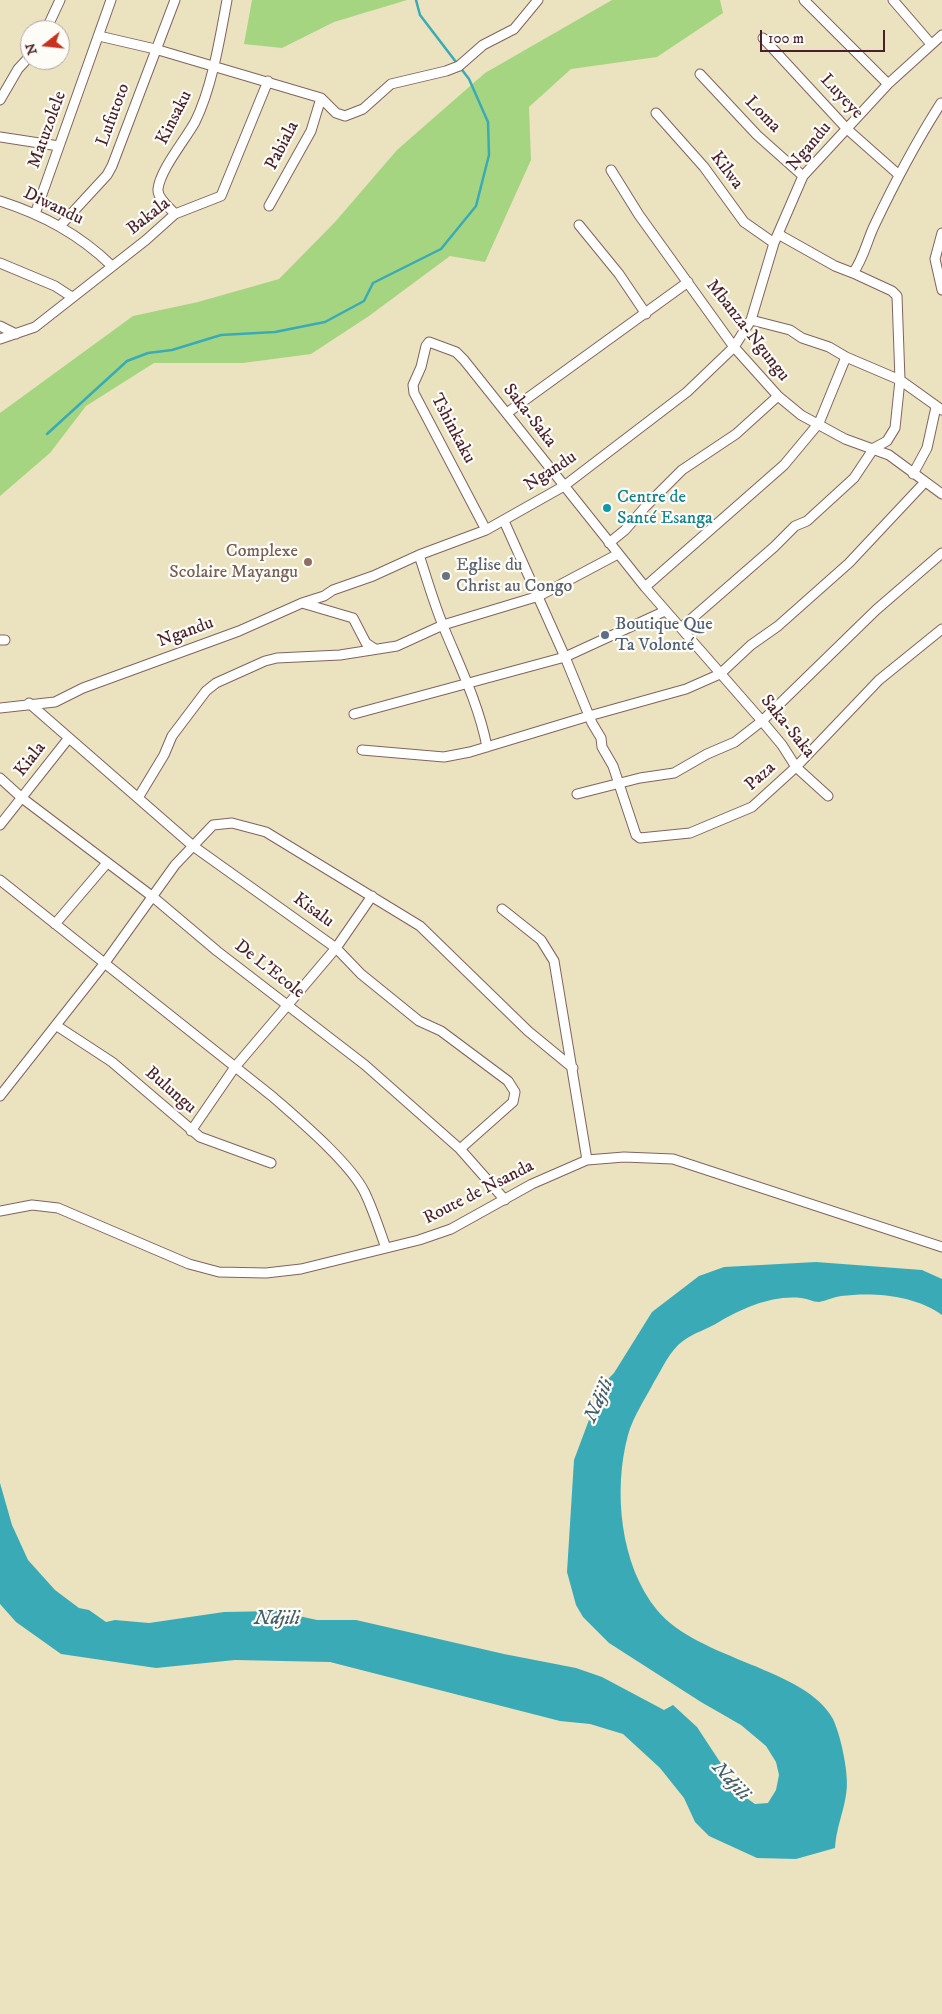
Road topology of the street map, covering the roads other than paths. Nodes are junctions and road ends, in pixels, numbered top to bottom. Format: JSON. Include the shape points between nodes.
{"nodes":[{"id":1,"x":60,"y":0,"type":"edge"},
{"id":2,"x":111,"y":0,"type":"edge"},
{"id":3,"x":174,"y":0,"type":"edge"},
{"id":4,"x":227,"y":0,"type":"edge"},
{"id":5,"x":538,"y":0,"type":"edge"},
{"id":6,"x":804,"y":0,"type":"edge"},
{"id":7,"x":893,"y":0,"type":"edge"},
{"id":8,"x":51,"y":20,"type":"edge"},
{"id":9,"x":942,"y":35,"type":"edge"},
{"id":10,"x":99,"y":36,"type":"junction"},
{"id":11,"x":763,"y":38,"type":"dead end"},
{"id":12,"x":931,"y":44,"type":"junction"},
{"id":13,"x":155,"y":49,"type":"junction"},
{"id":14,"x":212,"y":66,"type":"junction"},
{"id":15,"x":20,"y":67,"type":"edge"},
{"id":16,"x":700,"y":74,"type":"dead end"},
{"id":17,"x":268,"y":81,"type":"junction"},
{"id":18,"x":888,"y":84,"type":"junction"},
{"id":19,"x":321,"y":98,"type":"junction"},
{"id":20,"x":0,"y":100,"type":"edge"},
{"id":21,"x":941,"y":103,"type":"edge"},
{"id":22,"x":656,"y":113,"type":"dead end"},
{"id":23,"x":847,"y":129,"type":"junction"},
{"id":24,"x":0,"y":137,"type":"edge"},
{"id":25,"x":58,"y":146,"type":"junction"},
{"id":26,"x":611,"y":170,"type":"dead end"},
{"id":27,"x":899,"y":175,"type":"junction"},
{"id":28,"x":803,"y":176,"type":"junction"},
{"id":29,"x":0,"y":201,"type":"edge"},
{"id":30,"x":269,"y":206,"type":"dead end"},
{"id":31,"x":35,"y":214,"type":"junction"},
{"id":32,"x":174,"y":214,"type":"junction"},
{"id":33,"x":579,"y":225,"type":"dead end"},
{"id":34,"x":60,"y":226,"type":"junction"},
{"id":35,"x":942,"y":233,"type":"edge"},
{"id":36,"x":778,"y":234,"type":"junction"},
{"id":37,"x":774,"y":243,"type":"junction"},
{"id":38,"x":0,"y":263,"type":"edge"},
{"id":39,"x":112,"y":266,"type":"junction"},
{"id":40,"x":854,"y":273,"type":"junction"},
{"id":41,"x":688,"y":282,"type":"junction"},
{"id":42,"x":942,"y":290,"type":"edge"},
{"id":43,"x":72,"y":297,"type":"junction"},
{"id":44,"x":646,"y":314,"type":"junction"},
{"id":45,"x":751,"y":320,"type":"junction"},
{"id":46,"x":0,"y":326,"type":"edge"},
{"id":47,"x":16,"y":334,"type":"junction"},
{"id":48,"x":0,"y":339,"type":"edge"},
{"id":49,"x":429,"y":342,"type":"joint"},
{"id":50,"x":734,"y":347,"type":"junction"},
{"id":51,"x":846,"y":357,"type":"junction"},
{"id":52,"x":900,"y":380,"type":"junction"},
{"id":53,"x":778,"y":396,"type":"junction"},
{"id":54,"x":939,"y":409,"type":"edge"},
{"id":55,"x":506,"y":413,"type":"junction"},
{"id":56,"x":819,"y":424,"type":"junction"},
{"id":57,"x":874,"y":448,"type":"junction"},
{"id":58,"x":913,"y":474,"type":"junction"},
{"id":59,"x":925,"y":482,"type":"junction"},
{"id":60,"x":564,"y":486,"type":"junction"},
{"id":61,"x":942,"y":494,"type":"edge"},
{"id":62,"x":504,"y":521,"type":"junction"},
{"id":63,"x":486,"y":530,"type":"junction"},
{"id":64,"x":609,"y":543,"type":"junction"},
{"id":65,"x":942,"y":553,"type":"edge"},
{"id":66,"x":618,"y":554,"type":"junction"},
{"id":67,"x":419,"y":555,"type":"junction"},
{"id":68,"x":645,"y":587,"type":"junction"},
{"id":69,"x":539,"y":596,"type":"junction"},
{"id":70,"x":302,"y":603,"type":"junction"},
{"id":71,"x":665,"y":611,"type":"junction"},
{"id":72,"x":443,"y":625,"type":"junction"},
{"id":73,"x":680,"y":628,"type":"junction"},
{"id":74,"x":942,"y":629,"type":"edge"},
{"id":75,"x":375,"y":649,"type":"junction"},
{"id":76,"x":565,"y":657,"type":"junction"},
{"id":77,"x":720,"y":674,"type":"junction"},
{"id":78,"x":468,"y":685,"type":"junction"},
{"id":79,"x":29,"y":703,"type":"junction"},
{"id":80,"x":0,"y":708,"type":"edge"},
{"id":81,"x":354,"y":714,"type":"dead end"},
{"id":82,"x":589,"y":716,"type":"junction"},
{"id":83,"x":762,"y":720,"type":"junction"},
{"id":84,"x":68,"y":739,"type":"junction"},
{"id":85,"x":487,"y":747,"type":"junction"},
{"id":86,"x":362,"y":750,"type":"dead end"},
{"id":87,"x":796,"y":767,"type":"junction"},
{"id":88,"x":0,"y":778,"type":"edge"},
{"id":89,"x":619,"y":785,"type":"junction"},
{"id":90,"x":577,"y":794,"type":"dead end"},
{"id":91,"x":828,"y":796,"type":"dead end"},
{"id":92,"x":22,"y":798,"type":"junction"},
{"id":93,"x":138,"y":798,"type":"junction"},
{"id":94,"x":0,"y":825,"type":"edge"},
{"id":95,"x":193,"y":846,"type":"junction"},
{"id":96,"x":107,"y":863,"type":"junction"},
{"id":97,"x":0,"y":880,"type":"edge"},
{"id":98,"x":372,"y":896,"type":"junction"},
{"id":99,"x":152,"y":897,"type":"junction"},
{"id":100,"x":502,"y":908,"type":"dead end"},
{"id":101,"x":55,"y":924,"type":"junction"},
{"id":102,"x":336,"y":948,"type":"junction"},
{"id":103,"x":104,"y":964,"type":"junction"},
{"id":104,"x":287,"y":1004,"type":"junction"},
{"id":105,"x":57,"y":1026,"type":"junction"},
{"id":106,"x":235,"y":1067,"type":"junction"},
{"id":107,"x":573,"y":1068,"type":"junction"},
{"id":108,"x":0,"y":1096,"type":"edge"},
{"id":109,"x":191,"y":1130,"type":"junction"},
{"id":110,"x":460,"y":1148,"type":"junction"},
{"id":111,"x":587,"y":1160,"type":"junction"},
{"id":112,"x":271,"y":1164,"type":"dead end"},
{"id":113,"x":505,"y":1200,"type":"junction"},
{"id":114,"x":0,"y":1211,"type":"edge"},
{"id":115,"x":942,"y":1247,"type":"edge"},
{"id":116,"x":386,"y":1248,"type":"junction"}],
"edges":[{"from":1,"to":8,"type":"street"},
{"from":2,"to":10,"type":"street","name":"Matuzolele"},
{"from":3,"to":13,"type":"street","name":"Lufutoto"},
{"from":4,"to":14,"type":"street","name":"Kinsaku"},
{"from":5,"to":19,"type":"street","via":[[514,29],[483,45],[459,66],[391,84],[363,109],[345,116],[336,113]]},
{"from":6,"to":18,"type":"street"},
{"from":7,"to":12,"type":"street"},
{"from":9,"to":12,"type":"street","name":"Ngandu"},
{"from":10,"to":13,"type":"street"},
{"from":10,"to":25,"type":"street","name":"Matuzolele"},
{"from":11,"to":23,"type":"street","name":"Luyeye"},
{"from":12,"to":18,"type":"street","name":"Ngandu"},
{"from":13,"to":14,"type":"street"},
{"from":13,"to":34,"type":"street","name":"Lufutoto","via":[[112,166]]},
{"from":14,"to":17,"type":"street"},
{"from":14,"to":32,"type":"street","name":"Kinsaku","via":[[195,122],[158,186],[160,197]]},
{"from":15,"to":20,"type":"street"},
{"from":16,"to":28,"type":"street","name":"Loma","via":[[758,135]]},
{"from":17,"to":19,"type":"street"},
{"from":17,"to":32,"type":"street","name":"Bakala","via":[[221,196]]},
{"from":18,"to":23,"type":"street","name":"Ngandu"},
{"from":19,"to":30,"type":"street","name":"Pabiala","via":[[311,131]]},
{"from":21,"to":27,"type":"street"},
{"from":22,"to":37,"type":"street","name":"Kilwa","via":[[704,167],[744,222]]},
{"from":23,"to":27,"type":"street","name":"Luyeye"},
{"from":23,"to":28,"type":"street","name":"Ngandu"},
{"from":24,"to":25,"type":"street"},
{"from":25,"to":31,"type":"street","name":"Matuzolele"},
{"from":26,"to":41,"type":"street","name":"Mbanza-Ngungu"},
{"from":27,"to":40,"type":"street"},
{"from":28,"to":36,"type":"street","name":"Ngandu"},
{"from":29,"to":31,"type":"street","name":"Diwandu"},
{"from":31,"to":34,"type":"street","name":"Diwandu"},
{"from":32,"to":39,"type":"street","name":"Bakala"},
{"from":33,"to":44,"type":"street"},
{"from":34,"to":39,"type":"street","name":"Diwandu","via":[[79,237]]},
{"from":35,"to":42,"type":"street","via":[[935,259]]},
{"from":36,"to":37,"type":"street","name":"Ngandu"},
{"from":36,"to":40,"type":"street"},
{"from":37,"to":45,"type":"street","name":"Ngandu"},
{"from":38,"to":43,"type":"street","via":[[55,286]]},
{"from":39,"to":43,"type":"street","name":"Bakala"},
{"from":40,"to":52,"type":"street","via":[[897,296]]},
{"from":41,"to":44,"type":"street"},
{"from":41,"to":50,"type":"street","name":"Mbanza-Ngungu"},
{"from":43,"to":47,"type":"street","name":"Bakala","via":[[35,327]]},
{"from":44,"to":55,"type":"street"},
{"from":45,"to":50,"type":"street","name":"Ngandu"},
{"from":45,"to":51,"type":"street","via":[[790,330]]},
{"from":46,"to":47,"type":"street"},
{"from":47,"to":48,"type":"street","name":"Bakala"},
{"from":49,"to":55,"type":"street","name":"Saka-Saka","via":[[456,352]]},
{"from":49,"to":63,"type":"street","name":"Tshinkaku","via":[[413,385],[414,393]]},
{"from":50,"to":53,"type":"street","name":"Mbanza-Ngungu"},
{"from":50,"to":60,"type":"street","name":"Ngandu","via":[[687,392]]},
{"from":51,"to":52,"type":"street"},
{"from":51,"to":56,"type":"street"},
{"from":52,"to":54,"type":"street"},
{"from":52,"to":57,"type":"street","via":[[895,428],[887,441]]},
{"from":53,"to":56,"type":"street","name":"Mbanza-Ngungu","via":[[801,415]]},
{"from":53,"to":64,"type":"street","via":[[736,434],[682,470],[626,530]]},
{"from":54,"to":58,"type":"street","via":[[927,448]]},
{"from":55,"to":60,"type":"street","name":"Saka-Saka"},
{"from":56,"to":57,"type":"street","name":"Mbanza-Ngungu","via":[[845,439]]},
{"from":56,"to":68,"type":"street","via":[[784,464]]},
{"from":57,"to":58,"type":"street","name":"Mbanza-Ngungu"},
{"from":57,"to":73,"type":"street","via":[[854,478]]},
{"from":58,"to":59,"type":"street","name":"Mbanza-Ngungu"},
{"from":59,"to":61,"type":"street","name":"Mbanza-Ngungu"},
{"from":59,"to":77,"type":"street","via":[[849,563]]},
{"from":60,"to":62,"type":"street","name":"Ngandu"},
{"from":60,"to":64,"type":"street","name":"Saka-Saka"},
{"from":62,"to":63,"type":"street","name":"Ngandu"},
{"from":62,"to":69,"type":"street"},
{"from":63,"to":67,"type":"street","name":"Ngandu"},
{"from":64,"to":66,"type":"street","name":"Saka-Saka"},
{"from":65,"to":83,"type":"street","via":[[876,610]]},
{"from":66,"to":68,"type":"street","name":"Saka-Saka"},
{"from":66,"to":69,"type":"street"},
{"from":67,"to":70,"type":"street","name":"Ngandu"},
{"from":67,"to":72,"type":"street"},
{"from":68,"to":71,"type":"street","name":"Saka-Saka"},
{"from":69,"to":72,"type":"street"},
{"from":69,"to":76,"type":"street"},
{"from":70,"to":75,"type":"street","via":[[353,618],[366,643]]},
{"from":70,"to":79,"type":"street","name":"Ngandu","via":[[239,631],[83,688],[55,702]]},
{"from":71,"to":73,"type":"street","name":"Saka-Saka"},
{"from":71,"to":76,"type":"street"},
{"from":72,"to":75,"type":"street","via":[[403,643]]},
{"from":72,"to":78,"type":"street"},
{"from":73,"to":77,"type":"street","name":"Saka-Saka"},
{"from":74,"to":87,"type":"street","name":"Paza","via":[[879,680]]},
{"from":75,"to":93,"type":"street","via":[[271,660],[216,683],[206,691],[172,736]]},
{"from":76,"to":78,"type":"street"},
{"from":76,"to":82,"type":"street"},
{"from":77,"to":82,"type":"street","via":[[686,689]]},
{"from":77,"to":83,"type":"street","name":"Saka-Saka"},
{"from":78,"to":81,"type":"street"},
{"from":78,"to":85,"type":"street","via":[[484,728]]},
{"from":79,"to":80,"type":"street","name":"Ngandu"},
{"from":79,"to":84,"type":"street","name":"Kisalu"},
{"from":82,"to":85,"type":"street"},
{"from":82,"to":89,"type":"street"},
{"from":83,"to":87,"type":"street","name":"Saka-Saka"},
{"from":83,"to":89,"type":"street","via":[[735,742],[674,773]]},
{"from":84,"to":92,"type":"street","name":"Kiala"},
{"from":84,"to":93,"type":"street","name":"Kisalu"},
{"from":85,"to":86,"type":"street","via":[[444,757]]},
{"from":87,"to":89,"type":"street","name":"Paza","via":[[747,810],[690,833],[640,838],[636,835]]},
{"from":87,"to":91,"type":"street","name":"Saka-Saka"},
{"from":88,"to":92,"type":"street","name":"De L'Ecole"},
{"from":89,"to":90,"type":"street"},
{"from":92,"to":94,"type":"street","name":"Kiala"},
{"from":92,"to":96,"type":"street","name":"De L'Ecole"},
{"from":93,"to":95,"type":"street","name":"Kisalu"},
{"from":95,"to":98,"type":"street","via":[[213,825],[221,822],[266,832]]},
{"from":95,"to":99,"type":"street"},
{"from":95,"to":102,"type":"street","name":"Kisalu"},
{"from":96,"to":99,"type":"street","name":"De L'Ecole"},
{"from":96,"to":101,"type":"street"},
{"from":97,"to":101,"type":"street"},
{"from":98,"to":102,"type":"street"},
{"from":98,"to":107,"type":"street","via":[[420,926],[528,1031]]},
{"from":99,"to":103,"type":"street"},
{"from":99,"to":104,"type":"street","name":"De L'Ecole"},
{"from":100,"to":107,"type":"street","via":[[541,940],[554,961],[565,1039]]},
{"from":101,"to":103,"type":"street"},
{"from":102,"to":104,"type":"street"},
{"from":102,"to":110,"type":"street","name":"Kisalu","via":[[361,974],[419,1021],[441,1031],[512,1085],[515,1092],[513,1102]]},
{"from":103,"to":105,"type":"street"},
{"from":103,"to":106,"type":"street"},
{"from":104,"to":106,"type":"street"},
{"from":104,"to":110,"type":"street","name":"De L'Ecole","via":[[365,1065]]},
{"from":105,"to":108,"type":"street"},
{"from":105,"to":109,"type":"street","name":"Bulungu","via":[[112,1062]]},
{"from":106,"to":109,"type":"street"},
{"from":106,"to":116,"type":"street","via":[[273,1097],[335,1155],[363,1189]]},
{"from":107,"to":111,"type":"street"},
{"from":109,"to":112,"type":"street","name":"Bulungu","via":[[214,1144]]},
{"from":110,"to":113,"type":"street","name":"De L'Ecole"},
{"from":111,"to":113,"type":"street","name":"Route de Nsanda","via":[[532,1184]]},
{"from":111,"to":115,"type":"street","name":"Route de Nsanda","via":[[624,1157],[673,1159]]},
{"from":113,"to":116,"type":"street","name":"Route de Nsanda","via":[[450,1229]]},
{"from":114,"to":116,"type":"street","name":"Route de Nsanda","via":[[32,1205],[58,1208],[189,1264],[219,1272],[266,1273],[302,1269]]}]}
